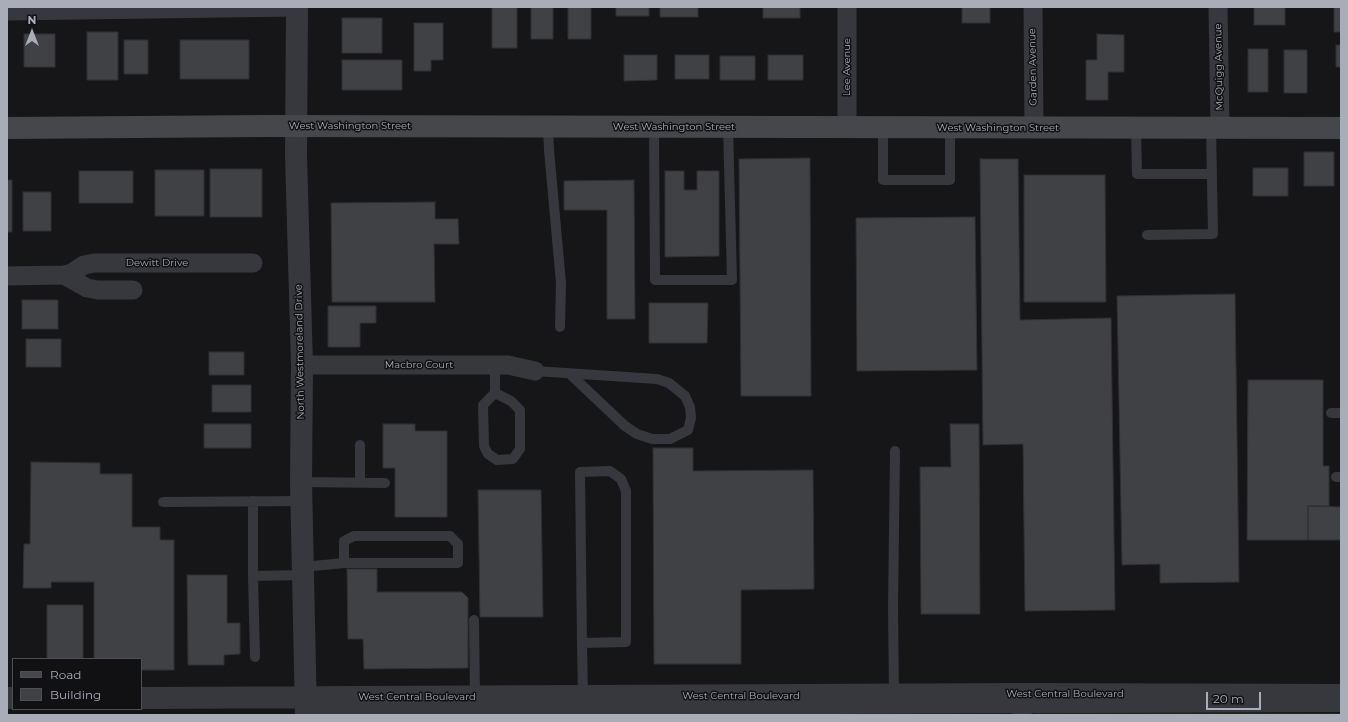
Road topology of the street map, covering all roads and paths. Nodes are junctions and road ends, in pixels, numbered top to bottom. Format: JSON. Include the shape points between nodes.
{"nodes":[{"id":1,"x":297,"y":7,"type":"edge"},
{"id":2,"x":847,"y":7,"type":"edge"},
{"id":3,"x":1032,"y":7,"type":"edge"},
{"id":4,"x":1218,"y":7,"type":"edge"},
{"id":5,"x":7,"y":11,"type":"edge"},
{"id":6,"x":296,"y":126,"type":"junction"},
{"id":7,"x":548,"y":127,"type":"junction"},
{"id":8,"x":654,"y":127,"type":"junction"},
{"id":9,"x":728,"y":127,"type":"junction"},
{"id":10,"x":847,"y":127,"type":"junction"},
{"id":11,"x":883,"y":127,"type":"junction"},
{"id":12,"x":1215,"y":127,"type":"junction"},
{"id":13,"x":7,"y":128,"type":"edge"},
{"id":14,"x":950,"y":128,"type":"junction"},
{"id":15,"x":1034,"y":128,"type":"junction"},
{"id":16,"x":1136,"y":128,"type":"junction"},
{"id":17,"x":1341,"y":128,"type":"edge"},
{"id":18,"x":1211,"y":174,"type":"junction"},
{"id":19,"x":1147,"y":235,"type":"dead end"},
{"id":20,"x":253,"y":263,"type":"dead end"},
{"id":21,"x":7,"y":276,"type":"edge"},
{"id":22,"x":64,"y":276,"type":"junction"},
{"id":23,"x":134,"y":290,"type":"dead end"},
{"id":24,"x":560,"y":327,"type":"dead end"},
{"id":25,"x":302,"y":365,"type":"junction"},
{"id":26,"x":495,"y":365,"type":"junction"},
{"id":27,"x":535,"y":370,"type":"joint"},
{"id":28,"x":570,"y":374,"type":"junction"},
{"id":29,"x":495,"y":393,"type":"junction"},
{"id":30,"x":360,"y":445,"type":"dead end"},
{"id":31,"x":895,"y":451,"type":"dead end"},
{"id":32,"x":360,"y":483,"type":"junction"},
{"id":33,"x":385,"y":483,"type":"dead end"},
{"id":34,"x":302,"y":492,"type":"junction"},
{"id":35,"x":253,"y":501,"type":"junction"},
{"id":36,"x":163,"y":502,"type":"dead end"},
{"id":37,"x":344,"y":563,"type":"junction"},
{"id":38,"x":303,"y":571,"type":"junction"},
{"id":39,"x":253,"y":576,"type":"junction"},
{"id":40,"x":474,"y":620,"type":"dead end"},
{"id":41,"x":582,"y":643,"type":"junction"},
{"id":42,"x":255,"y":657,"type":"dead end"},
{"id":43,"x":894,"y":695,"type":"junction"},
{"id":44,"x":1341,"y":695,"type":"edge"},
{"id":45,"x":475,"y":697,"type":"junction"},
{"id":46,"x":142,"y":698,"type":"edge"},
{"id":47,"x":591,"y":704,"type":"edge"},
{"id":48,"x":1022,"y":706,"type":"edge"},
{"id":49,"x":732,"y":707,"type":"edge"},
{"id":50,"x":830,"y":707,"type":"edge"},
{"id":51,"x":1341,"y":707,"type":"edge"},
{"id":52,"x":309,"y":709,"type":"edge"},
{"id":53,"x":794,"y":712,"type":"edge"}],
"edges":[{"from":1,"to":5,"type":"street"},
{"from":1,"to":6,"type":"street","name":"North Westmoreland Drive"},
{"from":2,"to":10,"type":"street","name":"Lee Avenue"},
{"from":3,"to":15,"type":"street","name":"Garden Avenue"},
{"from":4,"to":12,"type":"street","name":"McQuigg Avenue"},
{"from":6,"to":7,"type":"main road","name":"West Washington Street"},
{"from":6,"to":13,"type":"main road","name":"West Washington Street"},
{"from":6,"to":25,"type":"street","name":"North Westmoreland Drive"},
{"from":7,"to":8,"type":"main road","name":"West Washington Street"},
{"from":7,"to":24,"type":"lane","via":[[561,283]]},
{"from":8,"to":9,"type":"main road","name":"West Washington Street"},
{"from":8,"to":9,"type":"lane","via":[[655,280],[732,280]]},
{"from":9,"to":10,"type":"main road","name":"West Washington Street"},
{"from":10,"to":11,"type":"main road","name":"West Washington Street"},
{"from":11,"to":14,"type":"main road","name":"West Washington Street"},
{"from":11,"to":14,"type":"lane","via":[[883,180],[950,180]]},
{"from":12,"to":16,"type":"main road","name":"West Washington Street"},
{"from":12,"to":17,"type":"main road","name":"West Washington Street"},
{"from":12,"to":18,"type":"lane"},
{"from":14,"to":15,"type":"main road","name":"West Washington Street"},
{"from":15,"to":16,"type":"main road","name":"West Washington Street"},
{"from":16,"to":18,"type":"lane","via":[[1137,174]]},
{"from":18,"to":19,"type":"lane","via":[[1213,234]]},
{"from":20,"to":22,"type":"street","name":"Dewitt Drive","via":[[94,263],[84,265]]},
{"from":21,"to":22,"type":"street","name":"Dewitt Drive"},
{"from":22,"to":23,"type":"street","name":"Dewitt Drive","via":[[87,288]]},
{"from":25,"to":26,"type":"street","name":"Macbro Court"},
{"from":25,"to":34,"type":"street","name":"North Westmoreland Drive"},
{"from":26,"to":27,"type":"street","name":"Macbro Court"},
{"from":26,"to":29,"type":"lane"},
{"from":27,"to":28,"type":"lane"},
{"from":28,"to":28,"type":"lane","via":[[657,379],[669,383],[685,396],[690,407],[688,430],[670,439],[652,439],[637,434],[625,426]]},
{"from":29,"to":29,"type":"lane","via":[[483,405],[484,446],[488,454],[498,460],[513,459],[520,449],[520,410],[511,401]]},
{"from":30,"to":32,"type":"lane"},
{"from":31,"to":43,"type":"lane"},
{"from":32,"to":33,"type":"lane"},
{"from":32,"to":34,"type":"lane"},
{"from":34,"to":35,"type":"lane"},
{"from":34,"to":38,"type":"street","name":"North Westmoreland Drive"},
{"from":35,"to":36,"type":"lane"},
{"from":35,"to":39,"type":"lane"},
{"from":37,"to":37,"type":"lane","via":[[458,563],[458,544],[450,536],[354,536],[344,541]]},
{"from":37,"to":38,"type":"lane"},
{"from":38,"to":39,"type":"lane"},
{"from":38,"to":52,"type":"street","name":"North Westmoreland Drive"},
{"from":39,"to":42,"type":"lane"},
{"from":40,"to":45,"type":"lane"},
{"from":41,"to":41,"type":"lane","via":[[580,472],[610,472],[621,478],[626,491],[626,642]]},
{"from":41,"to":47,"type":"lane"},
{"from":43,"to":48,"type":"street","name":"West Central Boulevard"},
{"from":43,"to":50,"type":"street","name":"West Central Boulevard"},
{"from":44,"to":48,"type":"street","name":"West Central Boulevard"},
{"from":45,"to":47,"type":"street","name":"West Central Boulevard"},
{"from":45,"to":52,"type":"street","name":"West Central Boulevard"},
{"from":46,"to":52,"type":"street","name":"West Central Boulevard"},
{"from":47,"to":49,"type":"street","name":"West Central Boulevard"},
{"from":47,"to":52,"type":"lane","via":[[327,711]]},
{"from":48,"to":50,"type":"lane"},
{"from":48,"to":51,"type":"lane"},
{"from":49,"to":50,"type":"street","name":"West Central Boulevard"},
{"from":49,"to":53,"type":"lane"},
{"from":50,"to":53,"type":"lane"}]}
